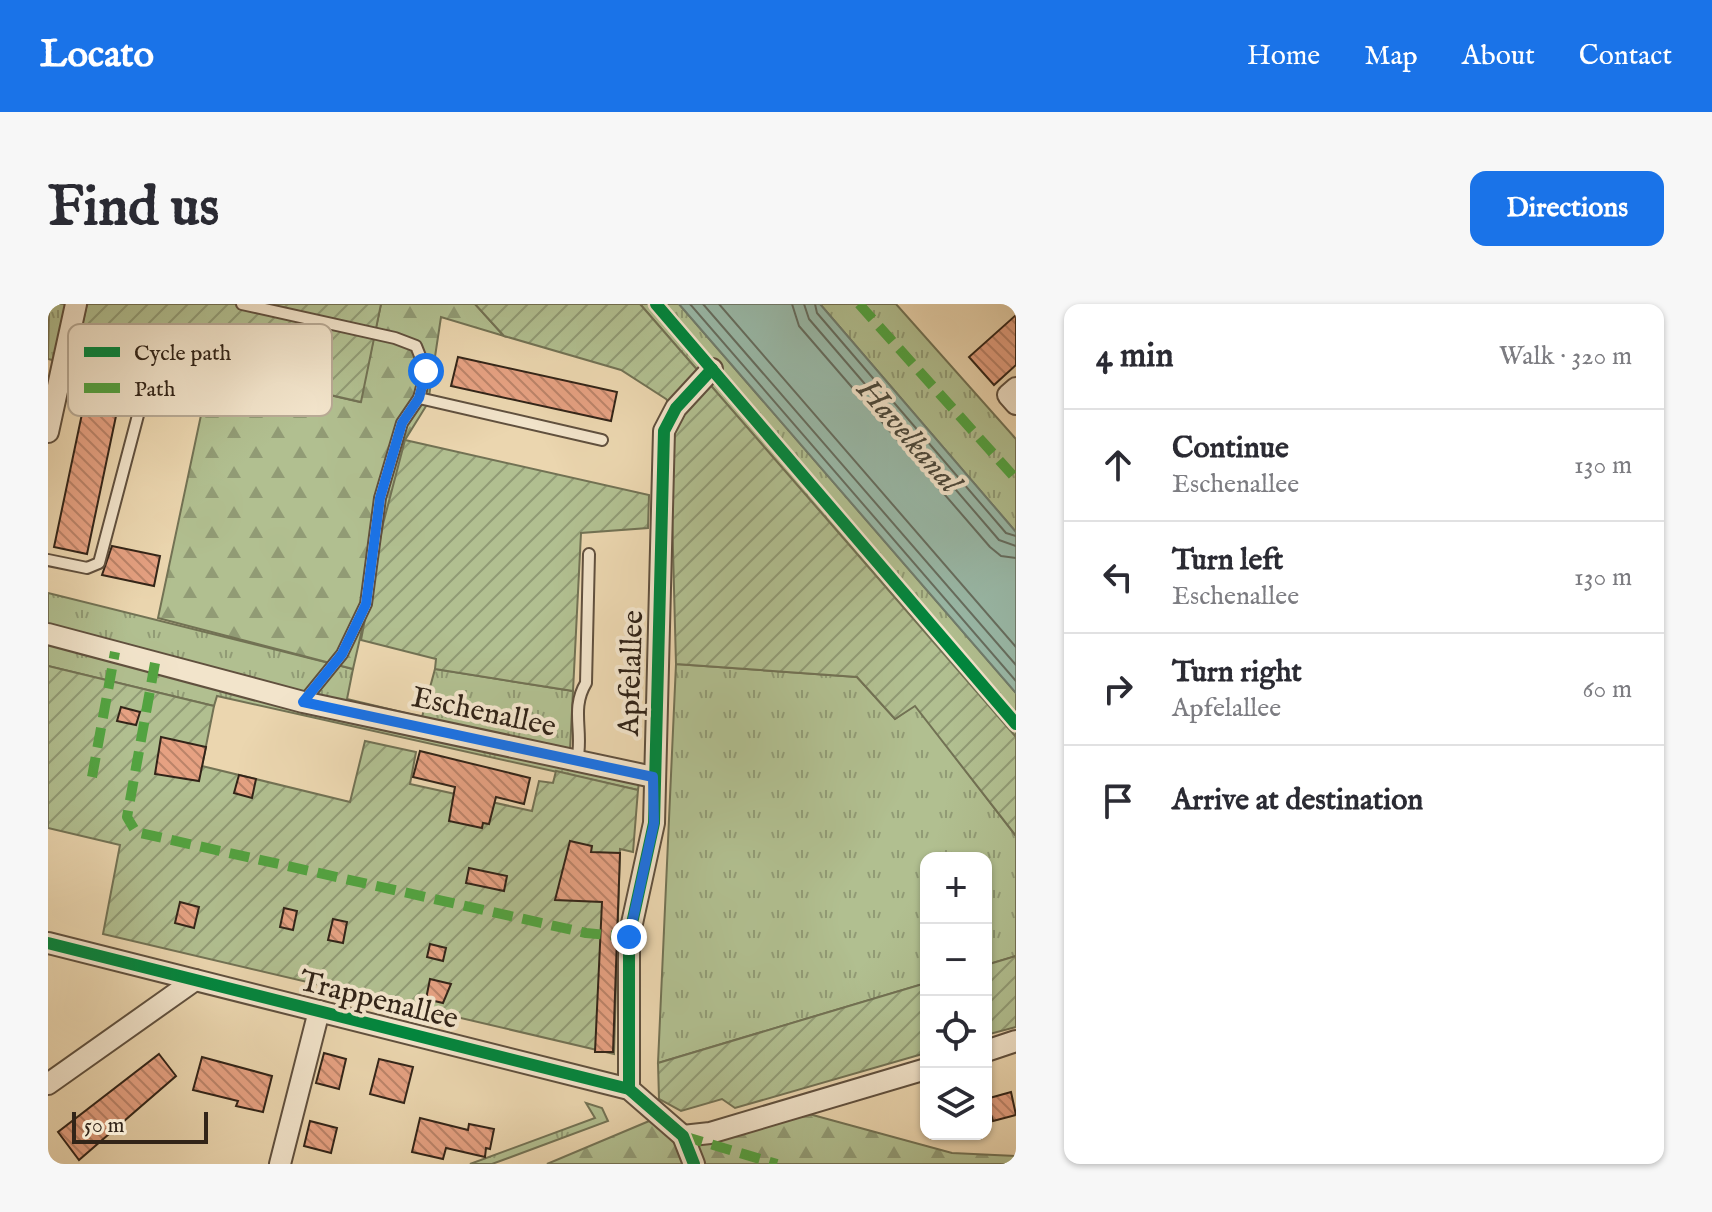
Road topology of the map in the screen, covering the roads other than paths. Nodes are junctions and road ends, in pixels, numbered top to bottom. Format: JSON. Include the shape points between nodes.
{"nodes":[{"id":1,"x":76,"y":304,"type":"edge"},
{"id":2,"x":242,"y":304,"type":"edge"},
{"id":3,"x":72,"y":324,"type":"edge"},
{"id":4,"x":68,"y":340,"type":"edge"},
{"id":5,"x":712,"y":369,"type":"dead end"},
{"id":6,"x":61,"y":372,"type":"junction"},
{"id":7,"x":68,"y":374,"type":"edge"},
{"id":8,"x":1016,"y":388,"type":"edge"},
{"id":9,"x":419,"y":398,"type":"junction"},
{"id":10,"x":1016,"y":404,"type":"edge"},
{"id":11,"x":138,"y":416,"type":"edge"},
{"id":12,"x":48,"y":432,"type":"edge"},
{"id":13,"x":602,"y":440,"type":"dead end"},
{"id":14,"x":589,"y":554,"type":"dead end"},
{"id":15,"x":48,"y":560,"type":"edge"},
{"id":16,"x":48,"y":634,"type":"edge"},
{"id":17,"x":303,"y":702,"type":"junction"},
{"id":18,"x":577,"y":761,"type":"junction"},
{"id":19,"x":653,"y":777,"type":"junction"},
{"id":20,"x":48,"y":943,"type":"edge"},
{"id":21,"x":195,"y":980,"type":"junction"},
{"id":22,"x":319,"y":1011,"type":"junction"},
{"id":23,"x":1016,"y":1041,"type":"edge"},
{"id":24,"x":992,"y":1049,"type":"edge"},
{"id":25,"x":920,"y":1071,"type":"edge"},
{"id":26,"x":48,"y":1084,"type":"edge"},
{"id":27,"x":629,"y":1089,"type":"junction"},
{"id":28,"x":683,"y":1136,"type":"junction"},
{"id":29,"x":280,"y":1164,"type":"edge"},
{"id":30,"x":694,"y":1164,"type":"edge"}],
"edges":[{"from":1,"to":3,"type":"street"},
{"from":2,"to":9,"type":"lane","via":[[416,346],[426,371]]},
{"from":4,"to":6,"type":"street"},
{"from":5,"to":19,"type":"street","name":"Apfelallee","via":[[676,408],[664,431]]},
{"from":6,"to":7,"type":"lane"},
{"from":6,"to":12,"type":"street"},
{"from":8,"to":10,"type":"street","via":[[1008,395]]},
{"from":9,"to":13,"type":"lane"},
{"from":9,"to":17,"type":"lane","via":[[402,423],[380,498],[366,604],[342,654]]},
{"from":11,"to":15,"type":"lane","via":[[99,563],[87,568]]},
{"from":14,"to":18,"type":"lane","via":[[586,683],[577,698],[582,743]]},
{"from":16,"to":17,"type":"street","name":"Eschenallee"},
{"from":17,"to":18,"type":"street","name":"Eschenallee"},
{"from":18,"to":19,"type":"street","name":"Eschenallee"},
{"from":19,"to":27,"type":"street","name":"Apfelallee","via":[[654,823],[629,937]]},
{"from":20,"to":21,"type":"street","name":"Trappenallee"},
{"from":21,"to":22,"type":"street","name":"Trappenallee"},
{"from":21,"to":26,"type":"street"},
{"from":22,"to":27,"type":"street","name":"Trappenallee"},
{"from":22,"to":29,"type":"street"},
{"from":23,"to":24,"type":"street"},
{"from":25,"to":28,"type":"street","via":[[750,1122]]},
{"from":27,"to":28,"type":"street","name":"Trappenallee"},
{"from":28,"to":30,"type":"street"}]}
